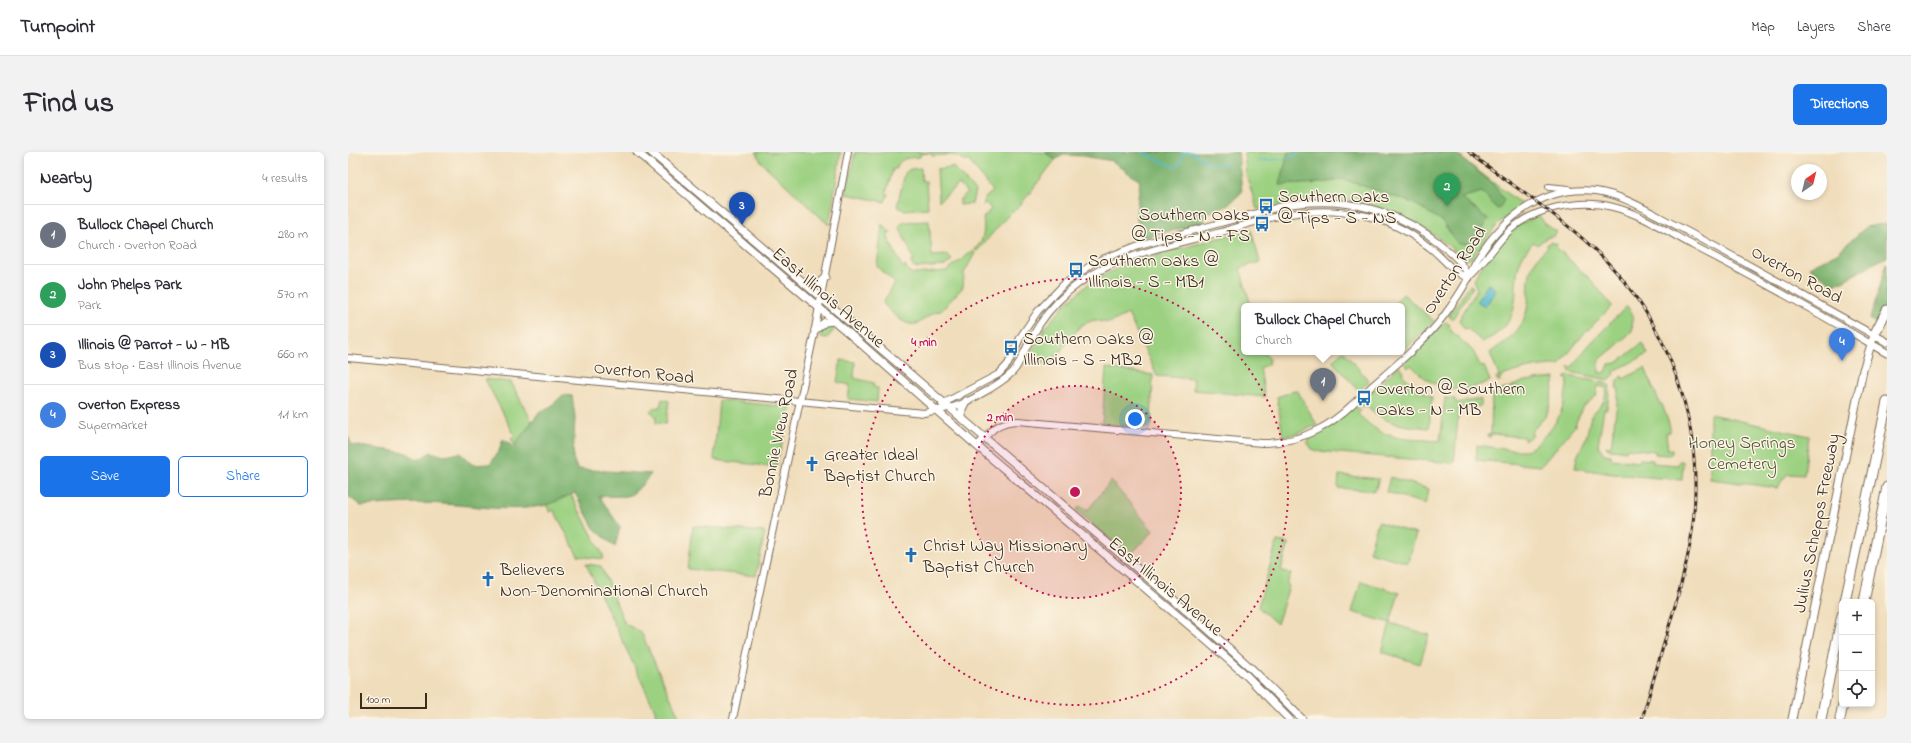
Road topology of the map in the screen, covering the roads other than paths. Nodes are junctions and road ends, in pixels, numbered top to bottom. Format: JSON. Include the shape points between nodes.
{"nodes":[{"id":1,"x":637,"y":152,"type":"edge"},
{"id":2,"x":651,"y":152,"type":"edge"},
{"id":3,"x":848,"y":152,"type":"edge"},
{"id":4,"x":1549,"y":187,"type":"dead end"},
{"id":5,"x":1576,"y":190,"type":"junction"},
{"id":6,"x":698,"y":192,"type":"junction"},
{"id":7,"x":692,"y":200,"type":"junction"},
{"id":8,"x":1363,"y":206,"type":"junction"},
{"id":9,"x":1643,"y":209,"type":"junction"},
{"id":10,"x":1361,"y":215,"type":"junction"},
{"id":11,"x":1638,"y":217,"type":"junction"},
{"id":12,"x":1435,"y":239,"type":"junction"},
{"id":13,"x":757,"y":243,"type":"junction"},
{"id":14,"x":1430,"y":247,"type":"junction"},
{"id":15,"x":752,"y":250,"type":"junction"},
{"id":16,"x":1455,"y":256,"type":"junction"},
{"id":17,"x":1476,"y":260,"type":"junction"},
{"id":18,"x":1080,"y":272,"type":"junction"},
{"id":19,"x":825,"y":278,"type":"junction"},
{"id":20,"x":1468,"y":278,"type":"junction"},
{"id":21,"x":1084,"y":280,"type":"junction"},
{"id":22,"x":1779,"y":281,"type":"junction"},
{"id":23,"x":805,"y":284,"type":"junction"},
{"id":24,"x":1774,"y":290,"type":"junction"},
{"id":25,"x":821,"y":298,"type":"junction"},
{"id":26,"x":819,"y":308,"type":"junction"},
{"id":27,"x":1887,"y":310,"type":"edge"},
{"id":28,"x":1823,"y":317,"type":"junction"},
{"id":29,"x":835,"y":321,"type":"junction"},
{"id":30,"x":1850,"y":321,"type":"junction"},
{"id":31,"x":815,"y":330,"type":"junction"},
{"id":32,"x":1874,"y":335,"type":"junction"},
{"id":33,"x":1887,"y":342,"type":"edge"},
{"id":34,"x":1871,"y":344,"type":"junction"},
{"id":35,"x":1887,"y":353,"type":"edge"},
{"id":36,"x":890,"y":357,"type":"junction"},
{"id":37,"x":348,"y":358,"type":"edge"},
{"id":38,"x":884,"y":364,"type":"junction"},
{"id":39,"x":1006,"y":367,"type":"junction"},
{"id":40,"x":1012,"y":372,"type":"junction"},
{"id":41,"x":966,"y":401,"type":"junction"},
{"id":42,"x":800,"y":402,"type":"junction"},
{"id":43,"x":1887,"y":402,"type":"edge"},
{"id":44,"x":946,"y":406,"type":"junction"},
{"id":45,"x":936,"y":409,"type":"junction"},
{"id":46,"x":962,"y":419,"type":"junction"},
{"id":47,"x":984,"y":439,"type":"junction"},
{"id":48,"x":977,"y":446,"type":"junction"},
{"id":49,"x":1887,"y":487,"type":"edge"},
{"id":50,"x":1846,"y":599,"type":"edge"},
{"id":51,"x":1865,"y":599,"type":"edge"},
{"id":52,"x":1839,"y":630,"type":"edge"},
{"id":53,"x":1842,"y":707,"type":"edge"},
{"id":54,"x":733,"y":719,"type":"edge"},
{"id":55,"x":1290,"y":719,"type":"edge"},
{"id":56,"x":1302,"y":719,"type":"edge"},
{"id":57,"x":1792,"y":719,"type":"edge"},
{"id":58,"x":1821,"y":719,"type":"edge"},
{"id":59,"x":1840,"y":719,"type":"edge"}],
"edges":[{"from":1,"to":7,"type":"main road","name":"East Illinois Avenue"},
{"from":2,"to":6,"type":"main road","name":"East Illinois Avenue"},
{"from":3,"to":19,"type":"street","name":"Bonnie View Road"},
{"from":4,"to":5,"type":"street"},
{"from":5,"to":9,"type":"street","name":"Overton Road","via":[[1604,193]]},
{"from":5,"to":17,"type":"street","name":"Overton Road","via":[[1535,202],[1512,217],[1494,233]]},
{"from":6,"to":7,"type":"main road"},
{"from":6,"to":13,"type":"main road","name":"East Illinois Avenue"},
{"from":7,"to":15,"type":"main road","name":"East Illinois Avenue"},
{"from":8,"to":10,"type":"street"},
{"from":8,"to":12,"type":"street","via":[[1409,223]]},
{"from":8,"to":18,"type":"street","via":[[1334,202],[1283,206],[1126,249]]},
{"from":9,"to":11,"type":"street"},
{"from":9,"to":22,"type":"street","name":"Overton Road"},
{"from":10,"to":14,"type":"street","via":[[1399,228]]},
{"from":10,"to":21,"type":"street","via":[[1332,211],[1306,212],[1255,222],[1132,256]]},
{"from":11,"to":20,"type":"street","via":[[1614,207],[1595,204],[1565,205],[1537,213],[1508,231]]},
{"from":11,"to":24,"type":"street"},
{"from":12,"to":14,"type":"street"},
{"from":12,"to":16,"type":"street"},
{"from":13,"to":15,"type":"main road"},
{"from":13,"to":23,"type":"main road","name":"East Illinois Avenue"},
{"from":14,"to":20,"type":"street","via":[[1461,276]]},
{"from":15,"to":26,"type":"main road","name":"East Illinois Avenue"},
{"from":16,"to":17,"type":"street","via":[[1466,263]]},
{"from":16,"to":20,"type":"street","via":[[1467,270]]},
{"from":17,"to":20,"type":"street","name":"Overton Road"},
{"from":18,"to":21,"type":"street"},
{"from":18,"to":39,"type":"street","via":[[1064,284],[1038,311],[1021,336]]},
{"from":19,"to":23,"type":"main road","via":[[819,283]]},
{"from":19,"to":25,"type":"street","name":"Bonnie View Road"},
{"from":20,"to":47,"type":"street","name":"Overton Road","via":[[1444,316],[1424,338],[1329,424],[1305,436],[1262,443],[1018,421],[1000,424]]},
{"from":21,"to":40,"type":"street","via":[[1066,294],[1042,321]]},
{"from":22,"to":24,"type":"street"},
{"from":22,"to":30,"type":"street","name":"Overton Road"},
{"from":23,"to":25,"type":"main road","name":"East Illinois Avenue"},
{"from":24,"to":28,"type":"street"},
{"from":25,"to":26,"type":"street","name":"Bonnie View Road"},
{"from":25,"to":36,"type":"main road","name":"East Illinois Avenue"},
{"from":26,"to":29,"type":"main road","name":"East Illinois Avenue"},
{"from":26,"to":31,"type":"street","name":"Bonnie View Road"},
{"from":27,"to":32,"type":"highway"},
{"from":28,"to":30,"type":"street","via":[[1829,314]]},
{"from":28,"to":34,"type":"street"},
{"from":29,"to":31,"type":"main road","via":[[825,322]]},
{"from":29,"to":38,"type":"main road","name":"East Illinois Avenue"},
{"from":30,"to":32,"type":"street","name":"Overton Road"},
{"from":31,"to":42,"type":"street","name":"Bonnie View Road"},
{"from":32,"to":33,"type":"main road","name":"Overton Road"},
{"from":32,"to":34,"type":"main road","name":"Julius Schepps Freeway"},
{"from":34,"to":35,"type":"main road"},
{"from":34,"to":57,"type":"main road","name":"Julius Schepps Freeway","via":[[1862,377]]},
{"from":36,"to":38,"type":"main road"},
{"from":36,"to":44,"type":"main road","name":"East Illinois Avenue"},
{"from":37,"to":42,"type":"street","name":"Overton Road"},
{"from":38,"to":45,"type":"main road","name":"East Illinois Avenue"},
{"from":39,"to":40,"type":"street"},
{"from":39,"to":44,"type":"street","via":[[994,378]]},
{"from":40,"to":41,"type":"street","via":[[1001,383]]},
{"from":41,"to":44,"type":"street"},
{"from":41,"to":46,"type":"main road"},
{"from":42,"to":45,"type":"street","name":"Overton Road","via":[[918,413]]},
{"from":42,"to":54,"type":"street","name":"Bonnie View Road"},
{"from":43,"to":50,"type":"highway"},
{"from":44,"to":45,"type":"street"},
{"from":44,"to":46,"type":"main road","name":"East Illinois Avenue"},
{"from":45,"to":48,"type":"main road","name":"East Illinois Avenue"},
{"from":46,"to":47,"type":"main road","name":"East Illinois Avenue"},
{"from":47,"to":48,"type":"street","name":"Overton Road"},
{"from":47,"to":56,"type":"main road","name":"East Illinois Avenue","via":[[1202,624]]},
{"from":48,"to":55,"type":"main road","name":"East Illinois Avenue","via":[[1197,632]]},
{"from":49,"to":51,"type":"highway"},
{"from":52,"to":58,"type":"highway"},
{"from":53,"to":59,"type":"highway"}]}
